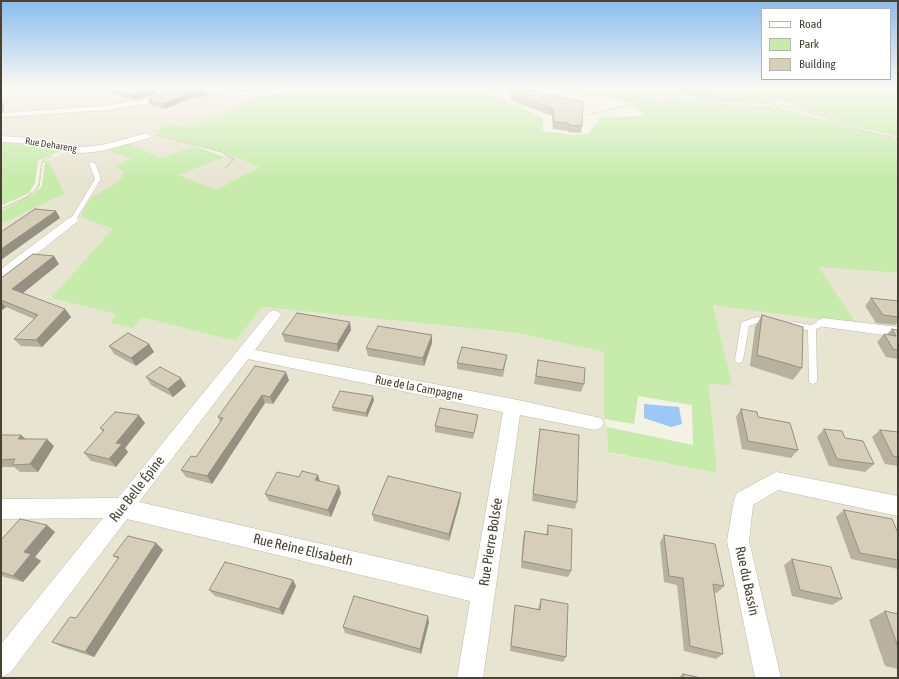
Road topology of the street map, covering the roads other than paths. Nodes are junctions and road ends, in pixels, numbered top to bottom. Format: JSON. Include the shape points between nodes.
{"nodes":[{"id":1,"x":147,"y":136,"type":"road end"},
{"id":2,"x":1,"y":139,"type":"edge"},
{"id":3,"x":92,"y":164,"type":"dead end"},
{"id":4,"x":73,"y":220,"type":"joint"},
{"id":5,"x":1,"y":275,"type":"edge"},
{"id":6,"x":274,"y":315,"type":"dead end"},
{"id":7,"x":817,"y":326,"type":"junction"},
{"id":8,"x":898,"y":332,"type":"edge"},
{"id":9,"x":244,"y":354,"type":"junction"},
{"id":10,"x":739,"y":360,"type":"dead end"},
{"id":11,"x":813,"y":381,"type":"dead end"},
{"id":12,"x":513,"y":406,"type":"junction"},
{"id":13,"x":595,"y":423,"type":"dead end"},
{"id":14,"x":898,"y":506,"type":"edge"},
{"id":15,"x":123,"y":508,"type":"junction"},
{"id":16,"x":1,"y":509,"type":"edge"},
{"id":17,"x":483,"y":593,"type":"junction"},
{"id":18,"x":1,"y":664,"type":"edge"},
{"id":19,"x":470,"y":678,"type":"edge"},
{"id":20,"x":768,"y":678,"type":"edge"}],
"edges":[{"from":1,"to":2,"type":"street","name":"Rue Dehareng","via":[[102,148],[82,150]]},
{"from":3,"to":4,"type":"lane","via":[[98,179]]},
{"from":4,"to":5,"type":"street"},
{"from":6,"to":9,"type":"street","name":"Rue Belle Épine"},
{"from":7,"to":8,"type":"street"},
{"from":7,"to":10,"type":"lane","via":[[757,320],[745,324]]},
{"from":7,"to":11,"type":"lane"},
{"from":9,"to":12,"type":"street","name":"Rue de la Campagne"},
{"from":9,"to":15,"type":"street","name":"Rue Belle Épine"},
{"from":12,"to":13,"type":"street","name":"Rue de la Campagne"},
{"from":12,"to":17,"type":"street","name":"Rue Pierre Bolsée"},
{"from":14,"to":20,"type":"street","name":"Rue du Bassin","via":[[776,481],[744,500],[738,541]]},
{"from":15,"to":16,"type":"street","name":"Rue Reine Elisabeth"},
{"from":15,"to":17,"type":"street","name":"Rue Reine Elisabeth"},
{"from":15,"to":18,"type":"street","name":"Rue Belle Épine"},
{"from":17,"to":19,"type":"street","name":"Rue Pierre Bolsée"}]}
